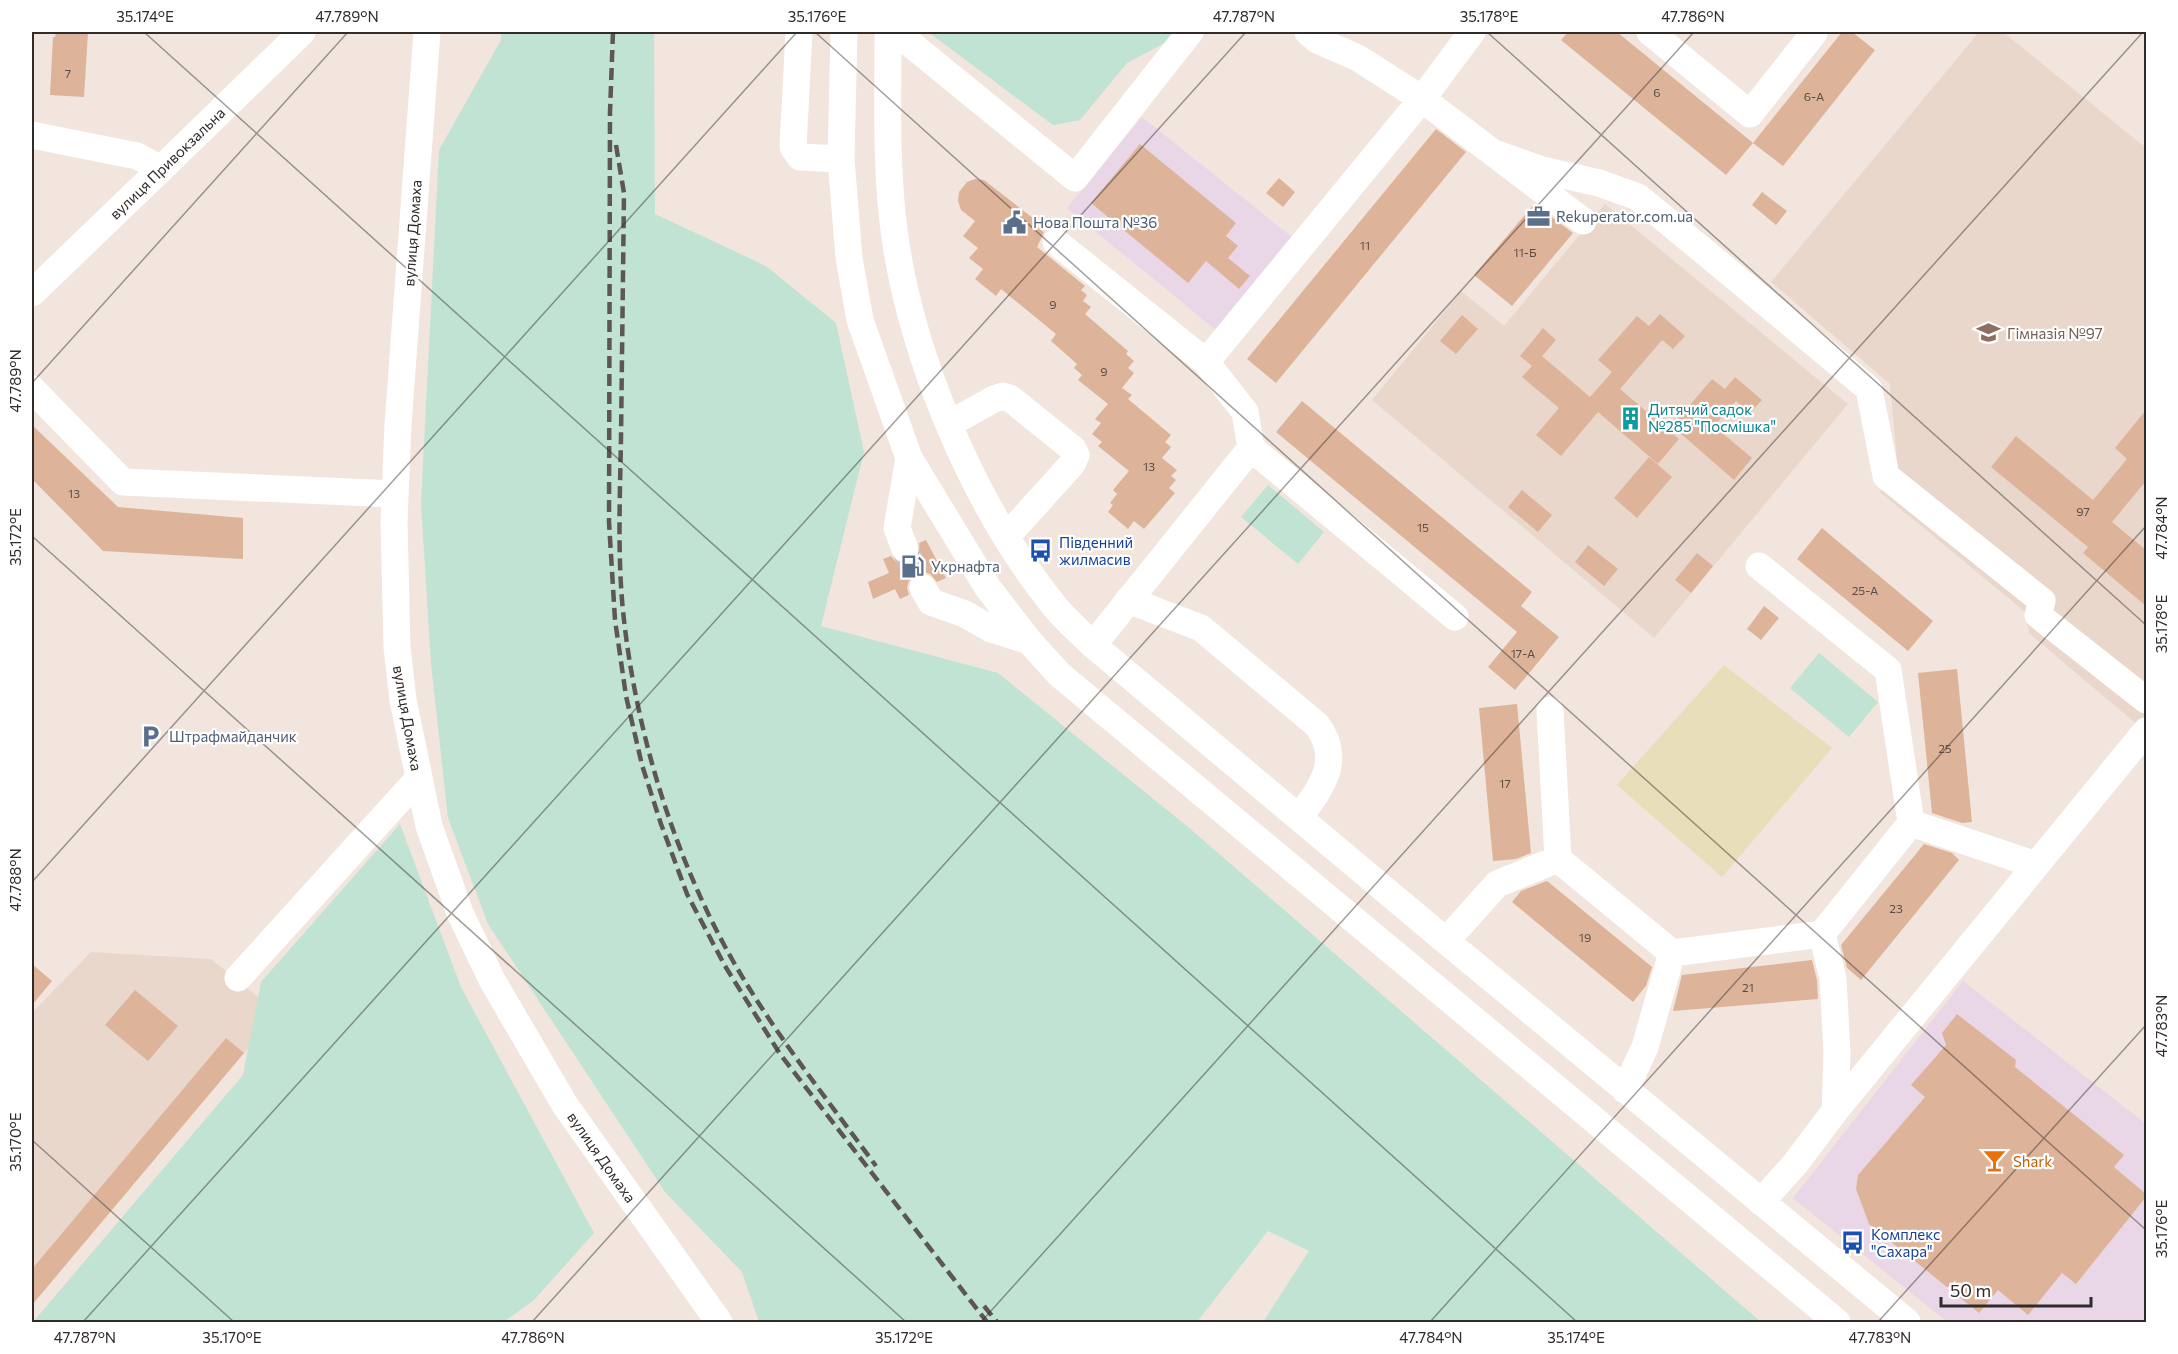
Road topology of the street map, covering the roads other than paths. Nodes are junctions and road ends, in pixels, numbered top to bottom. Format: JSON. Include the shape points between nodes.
{"nodes":[{"id":1,"x":302,"y":32,"type":"edge"},
{"id":2,"x":427,"y":32,"type":"edge"},
{"id":3,"x":799,"y":32,"type":"edge"},
{"id":4,"x":844,"y":32,"type":"edge"},
{"id":5,"x":888,"y":32,"type":"edge"},
{"id":6,"x":896,"y":32,"type":"edge"},
{"id":7,"x":1190,"y":32,"type":"edge"},
{"id":8,"x":1308,"y":32,"type":"edge"},
{"id":9,"x":1472,"y":32,"type":"edge"},
{"id":10,"x":1650,"y":32,"type":"edge"},
{"id":11,"x":1812,"y":32,"type":"edge"},
{"id":12,"x":1422,"y":99,"type":"junction"},
{"id":13,"x":32,"y":135,"type":"edge"},
{"id":14,"x":1494,"y":153,"type":"junction"},
{"id":15,"x":841,"y":159,"type":"junction"},
{"id":16,"x":161,"y":170,"type":"junction"},
{"id":17,"x":1583,"y":221,"type":"dead end"},
{"id":18,"x":1056,"y":242,"type":"dead end"},
{"id":19,"x":32,"y":293,"type":"edge"},
{"id":20,"x":1206,"y":362,"type":"junction"},
{"id":21,"x":32,"y":389,"type":"edge"},
{"id":22,"x":949,"y":424,"type":"junction"},
{"id":23,"x":1251,"y":448,"type":"junction"},
{"id":24,"x":909,"y":458,"type":"junction"},
{"id":25,"x":395,"y":494,"type":"junction"},
{"id":26,"x":1007,"y":536,"type":"junction"},
{"id":27,"x":905,"y":549,"type":"tunnel mouth"},
{"id":28,"x":1759,"y":566,"type":"dead end"},
{"id":29,"x":923,"y":588,"type":"tunnel mouth"},
{"id":30,"x":1128,"y":600,"type":"junction"},
{"id":31,"x":1455,"y":617,"type":"dead end"},
{"id":32,"x":1029,"y":641,"type":"junction"},
{"id":33,"x":1093,"y":645,"type":"junction"},
{"id":34,"x":2146,"y":700,"type":"edge"},
{"id":35,"x":1550,"y":710,"type":"dead end"},
{"id":36,"x":2146,"y":731,"type":"edge"},
{"id":37,"x":419,"y":778,"type":"junction"},
{"id":38,"x":1300,"y":816,"type":"junction"},
{"id":39,"x":1911,"y":823,"type":"junction"},
{"id":40,"x":1324,"y":839,"type":"junction"},
{"id":41,"x":1558,"y":859,"type":"junction"},
{"id":42,"x":2036,"y":865,"type":"junction"},
{"id":43,"x":1297,"y":872,"type":"junction"},
{"id":44,"x":1822,"y":934,"type":"junction"},
{"id":45,"x":1446,"y":941,"type":"junction"},
{"id":46,"x":1672,"y":953,"type":"junction"},
{"id":47,"x":238,"y":978,"type":"dead end"},
{"id":48,"x":1625,"y":1090,"type":"junction"},
{"id":49,"x":1835,"y":1111,"type":"junction"},
{"id":50,"x":1761,"y":1202,"type":"junction"},
{"id":51,"x":719,"y":1323,"type":"edge"},
{"id":52,"x":1837,"y":1323,"type":"edge"},
{"id":53,"x":1907,"y":1323,"type":"edge"}],
"edges":[{"from":1,"to":16,"type":"street","name":"вулиця Привокзальна"},
{"from":2,"to":25,"type":"street","name":"вулиця Домаха"},
{"from":3,"to":15,"type":"street","via":[[793,147],[800,157]]},
{"from":4,"to":15,"type":"street"},
{"from":5,"to":22,"type":"street","via":[[889,164],[902,279],[933,385]]},
{"from":6,"to":7,"type":"street","via":[[1075,178]]},
{"from":8,"to":12,"type":"street"},
{"from":9,"to":12,"type":"street"},
{"from":10,"to":11,"type":"street","via":[[1750,114]]},
{"from":12,"to":14,"type":"street"},
{"from":12,"to":20,"type":"street"},
{"from":13,"to":16,"type":"street","via":[[137,156]]},
{"from":14,"to":17,"type":"street"},
{"from":14,"to":34,"type":"street","via":[[1638,197],[1750,289],[1869,389],[1886,476],[2042,601],[2038,615]]},
{"from":15,"to":24,"type":"street","via":[[849,258],[860,320]]},
{"from":16,"to":19,"type":"street","name":"вулиця Привокзальна"},
{"from":18,"to":20,"type":"street"},
{"from":20,"to":23,"type":"street","via":[[1245,412]]},
{"from":21,"to":25,"type":"street","via":[[123,482]]},
{"from":22,"to":26,"type":"street"},
{"from":22,"to":26,"type":"street","via":[[1003,396],[1076,455]]},
{"from":23,"to":30,"type":"street"},
{"from":23,"to":31,"type":"street"},
{"from":24,"to":27,"type":"street","via":[[897,528]]},
{"from":24,"to":32,"type":"street","via":[[988,588]]},
{"from":25,"to":37,"type":"street","name":"вулиця Домаха","via":[[397,647]]},
{"from":26,"to":33,"type":"street","via":[[1053,605]]},
{"from":28,"to":39,"type":"street","via":[[1888,670]]},
{"from":29,"to":32,"type":"street","via":[[931,602]]},
{"from":30,"to":33,"type":"street"},
{"from":30,"to":38,"type":"street","via":[[1201,628],[1317,725],[1327,747],[1327,775]]},
{"from":32,"to":43,"type":"street","via":[[1059,675]]},
{"from":33,"to":38,"type":"street"},
{"from":35,"to":41,"type":"street"},
{"from":36,"to":42,"type":"street"},
{"from":37,"to":47,"type":"street"},
{"from":37,"to":51,"type":"street","name":"вулиця Домаха","via":[[429,826],[460,913],[492,980],[566,1105]]},
{"from":38,"to":40,"type":"street"},
{"from":39,"to":42,"type":"street"},
{"from":39,"to":44,"type":"street"},
{"from":40,"to":43,"type":"street"},
{"from":40,"to":45,"type":"street"},
{"from":41,"to":45,"type":"street","via":[[1497,884]]},
{"from":41,"to":46,"type":"street"},
{"from":42,"to":49,"type":"street"},
{"from":43,"to":52,"type":"street"},
{"from":44,"to":46,"type":"street"},
{"from":44,"to":49,"type":"street","via":[[1833,978]]},
{"from":45,"to":48,"type":"street"},
{"from":46,"to":48,"type":"street","via":[[1645,1047]]},
{"from":48,"to":50,"type":"street"},
{"from":49,"to":50,"type":"street"},
{"from":50,"to":53,"type":"street"}]}
